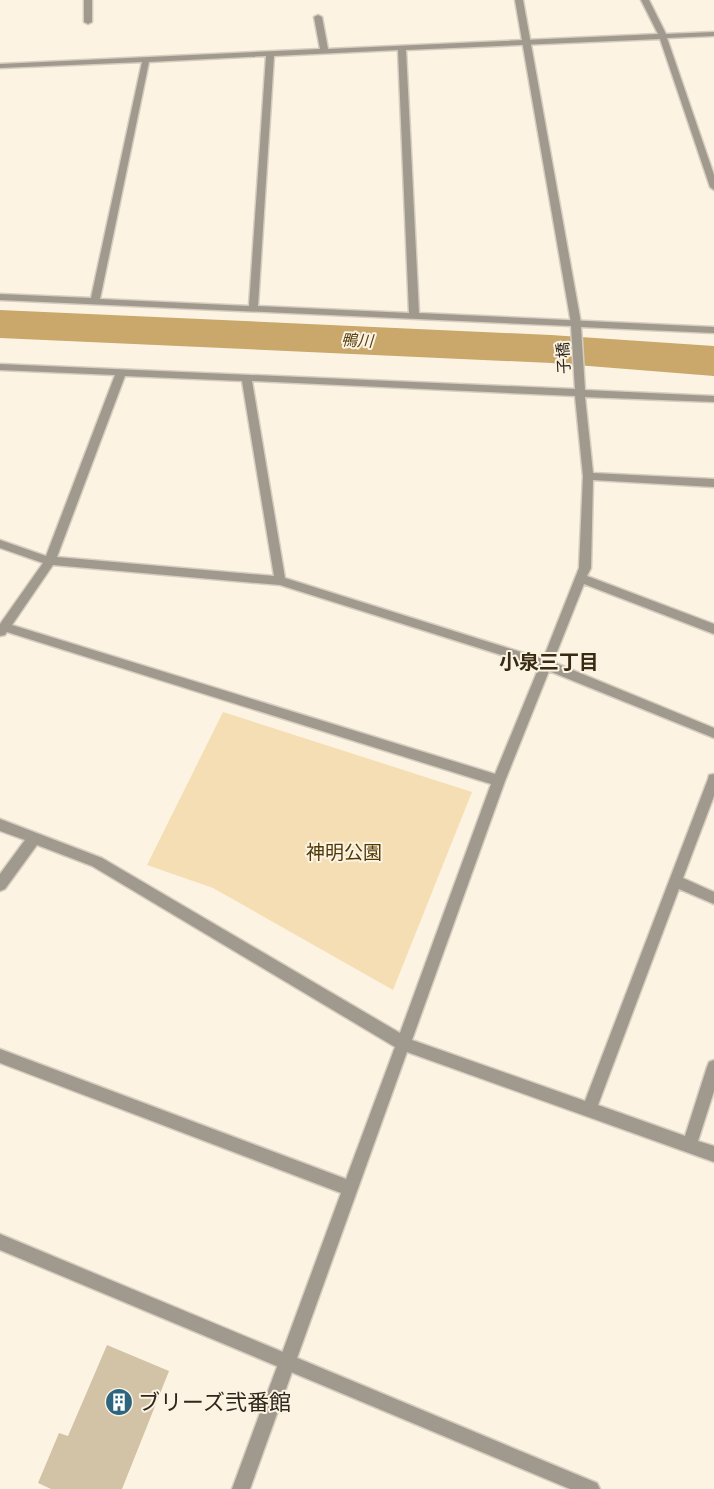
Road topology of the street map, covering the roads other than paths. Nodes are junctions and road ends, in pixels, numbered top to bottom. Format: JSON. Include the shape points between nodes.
{"nodes":[{"id":1,"x":88,"y":0,"type":"edge"},
{"id":2,"x":519,"y":0,"type":"edge"},
{"id":3,"x":645,"y":0,"type":"edge"},
{"id":4,"x":318,"y":17,"type":"dead end"},
{"id":5,"x":88,"y":22,"type":"dead end"},
{"id":6,"x":714,"y":34,"type":"edge"},
{"id":7,"x":663,"y":36,"type":"junction"},
{"id":8,"x":525,"y":41,"type":"junction"},
{"id":9,"x":402,"y":47,"type":"junction"},
{"id":10,"x":324,"y":50,"type":"junction"},
{"id":11,"x":270,"y":53,"type":"junction"},
{"id":12,"x":146,"y":59,"type":"junction"},
{"id":13,"x":0,"y":66,"type":"edge"},
{"id":14,"x":714,"y":187,"type":"edge"},
{"id":15,"x":0,"y":297,"type":"edge"},
{"id":16,"x":95,"y":302,"type":"junction"},
{"id":17,"x":253,"y":308,"type":"junction"},
{"id":18,"x":414,"y":316,"type":"junction"},
{"id":19,"x":576,"y":323,"type":"junction"},
{"id":20,"x":714,"y":330,"type":"edge"},
{"id":21,"x":0,"y":367,"type":"edge"},
{"id":22,"x":121,"y":373,"type":"junction"},
{"id":23,"x":246,"y":378,"type":"junction"},
{"id":24,"x":580,"y":392,"type":"junction"},
{"id":25,"x":714,"y":398,"type":"edge"},
{"id":26,"x":588,"y":476,"type":"junction"},
{"id":27,"x":714,"y":483,"type":"edge"},
{"id":28,"x":0,"y":544,"type":"edge"},
{"id":29,"x":50,"y":561,"type":"junction"},
{"id":30,"x":580,"y":578,"type":"junction"},
{"id":31,"x":280,"y":581,"type":"junction"},
{"id":32,"x":714,"y":629,"type":"edge"},
{"id":33,"x":2,"y":630,"type":"edge"},
{"id":34,"x":545,"y":664,"type":"junction"},
{"id":35,"x":714,"y":733,"type":"edge"},
{"id":36,"x":714,"y":779,"type":"edge"},
{"id":37,"x":499,"y":781,"type":"junction"},
{"id":38,"x":0,"y":825,"type":"edge"},
{"id":39,"x":34,"y":838,"type":"junction"},
{"id":40,"x":676,"y":881,"type":"junction"},
{"id":41,"x":0,"y":885,"type":"edge"},
{"id":42,"x":714,"y":898,"type":"edge"},
{"id":43,"x":404,"y":1044,"type":"junction"},
{"id":44,"x":0,"y":1056,"type":"edge"},
{"id":45,"x":714,"y":1067,"type":"edge"},
{"id":46,"x":589,"y":1109,"type":"junction"},
{"id":47,"x":689,"y":1146,"type":"junction"},
{"id":48,"x":714,"y":1154,"type":"edge"},
{"id":49,"x":351,"y":1189,"type":"junction"},
{"id":50,"x":0,"y":1242,"type":"edge"},
{"id":51,"x":288,"y":1362,"type":"junction"},
{"id":52,"x":241,"y":1489,"type":"edge"},
{"id":53,"x":591,"y":1489,"type":"edge"}],
"edges":[{"from":1,"to":5,"type":"street"},
{"from":2,"to":8,"type":"street","name":"子橋"},
{"from":3,"to":7,"type":"street"},
{"from":4,"to":10,"type":"street"},
{"from":6,"to":7,"type":"street"},
{"from":7,"to":8,"type":"street"},
{"from":7,"to":14,"type":"street"},
{"from":8,"to":9,"type":"street"},
{"from":8,"to":19,"type":"street","name":"子橋"},
{"from":9,"to":10,"type":"street"},
{"from":9,"to":18,"type":"street"},
{"from":10,"to":11,"type":"street"},
{"from":11,"to":12,"type":"street"},
{"from":11,"to":17,"type":"street"},
{"from":12,"to":13,"type":"street"},
{"from":12,"to":16,"type":"street"},
{"from":15,"to":16,"type":"street"},
{"from":16,"to":17,"type":"street"},
{"from":17,"to":18,"type":"street"},
{"from":18,"to":19,"type":"street"},
{"from":19,"to":20,"type":"street"},
{"from":19,"to":24,"type":"street","name":"子橋"},
{"from":21,"to":22,"type":"street"},
{"from":22,"to":23,"type":"street"},
{"from":22,"to":29,"type":"street"},
{"from":23,"to":24,"type":"street"},
{"from":23,"to":31,"type":"street"},
{"from":24,"to":25,"type":"street"},
{"from":24,"to":26,"type":"street","name":"子橋"},
{"from":26,"to":27,"type":"street"},
{"from":26,"to":30,"type":"street","name":"子橋","via":[[584,568]]},
{"from":28,"to":29,"type":"street"},
{"from":29,"to":31,"type":"street"},
{"from":29,"to":33,"type":"street"},
{"from":30,"to":32,"type":"street"},
{"from":30,"to":34,"type":"street","name":"子橋"},
{"from":31,"to":34,"type":"street"},
{"from":33,"to":37,"type":"street"},
{"from":34,"to":35,"type":"street"},
{"from":34,"to":37,"type":"street","name":"子橋"},
{"from":36,"to":40,"type":"street"},
{"from":37,"to":43,"type":"street","name":"子橋"},
{"from":38,"to":39,"type":"street"},
{"from":39,"to":41,"type":"street"},
{"from":39,"to":43,"type":"street","via":[[98,862]]},
{"from":40,"to":42,"type":"street"},
{"from":40,"to":46,"type":"street"},
{"from":43,"to":46,"type":"street"},
{"from":43,"to":49,"type":"street","name":"子橋"},
{"from":44,"to":49,"type":"street"},
{"from":45,"to":47,"type":"street"},
{"from":46,"to":47,"type":"street"},
{"from":47,"to":48,"type":"street"},
{"from":49,"to":51,"type":"street","name":"子橋"},
{"from":50,"to":51,"type":"street"},
{"from":51,"to":52,"type":"street","name":"子橋"},
{"from":51,"to":53,"type":"street"}]}
